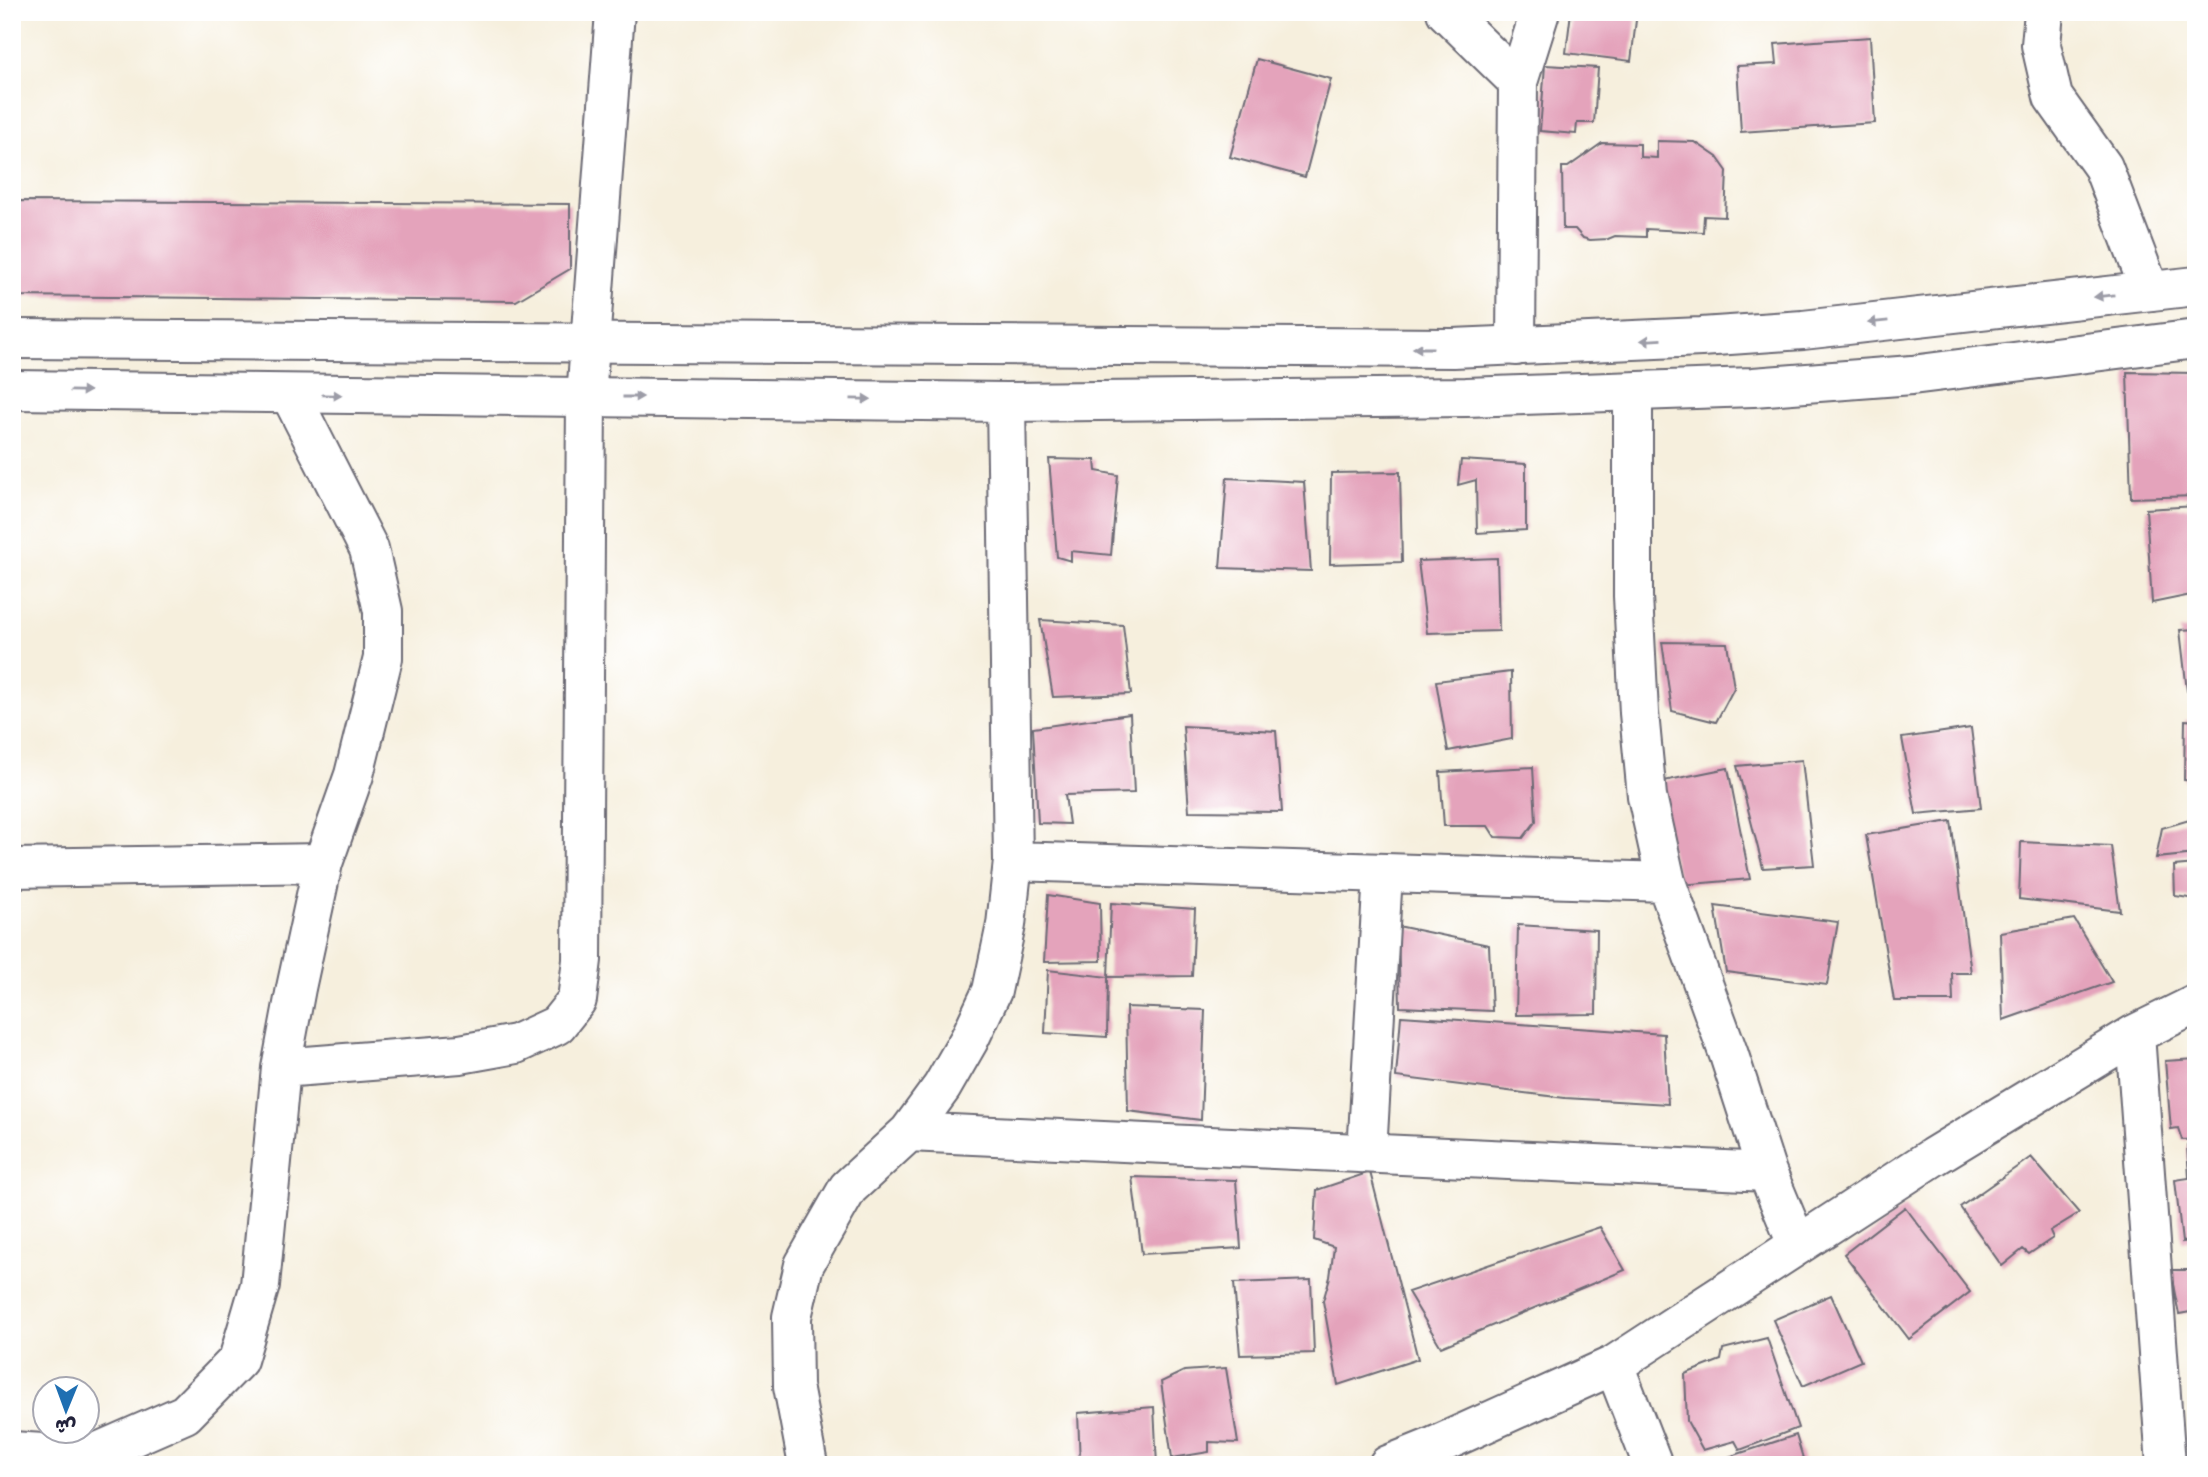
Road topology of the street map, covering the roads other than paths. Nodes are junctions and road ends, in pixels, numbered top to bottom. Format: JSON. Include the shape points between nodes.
{"nodes":[{"id":1,"x":615,"y":12,"type":"edge"},
{"id":2,"x":1446,"y":12,"type":"edge"},
{"id":3,"x":1540,"y":12,"type":"edge"},
{"id":4,"x":2044,"y":12,"type":"edge"},
{"id":5,"x":1518,"y":82,"type":"junction"},
{"id":6,"x":2196,"y":286,"type":"edge"},
{"id":7,"x":2150,"y":291,"type":"junction"},
{"id":8,"x":12,"y":339,"type":"edge"},
{"id":9,"x":2196,"y":339,"type":"edge"},
{"id":10,"x":589,"y":343,"type":"junction"},
{"id":11,"x":1516,"y":346,"type":"junction"},
{"id":12,"x":12,"y":390,"type":"edge"},
{"id":13,"x":1633,"y":393,"type":"junction"},
{"id":14,"x":290,"y":394,"type":"junction"},
{"id":15,"x":586,"y":397,"type":"junction"},
{"id":16,"x":1006,"y":402,"type":"junction"},
{"id":17,"x":1013,"y":861,"type":"junction"},
{"id":18,"x":323,"y":863,"type":"junction"},
{"id":19,"x":12,"y":868,"type":"edge"},
{"id":20,"x":1384,"y":873,"type":"junction"},
{"id":21,"x":1666,"y":882,"type":"junction"},
{"id":22,"x":2196,"y":1004,"type":"edge"},
{"id":23,"x":2135,"y":1034,"type":"junction"},
{"id":24,"x":281,"y":1068,"type":"junction"},
{"id":25,"x":909,"y":1132,"type":"junction"},
{"id":26,"x":1367,"y":1153,"type":"junction"},
{"id":27,"x":1767,"y":1172,"type":"junction"},
{"id":28,"x":1797,"y":1244,"type":"junction"},
{"id":29,"x":1614,"y":1365,"type":"junction"},
{"id":30,"x":12,"y":1451,"type":"edge"},
{"id":31,"x":88,"y":1460,"type":"edge"},
{"id":32,"x":808,"y":1465,"type":"edge"},
{"id":33,"x":1388,"y":1465,"type":"edge"},
{"id":34,"x":1653,"y":1465,"type":"edge"},
{"id":35,"x":2166,"y":1465,"type":"edge"}],
"edges":[{"from":1,"to":10,"type":"street"},
{"from":2,"to":5,"type":"street"},
{"from":3,"to":5,"type":"street"},
{"from":4,"to":7,"type":"street","via":[[2041,45],[2053,97],[2103,167]]},
{"from":5,"to":11,"type":"street"},
{"from":6,"to":7,"type":"street"},
{"from":7,"to":11,"type":"street","one_way":true,"via":[[1803,330]]},
{"from":8,"to":10,"type":"street"},
{"from":9,"to":13,"type":"street","via":[[1912,375]]},
{"from":11,"to":10,"type":"street","one_way":true},
{"from":10,"to":15,"type":"street"},
{"from":12,"to":14,"type":"street","one_way":true},
{"from":13,"to":16,"type":"street"},
{"from":13,"to":21,"type":"street","via":[[1633,596],[1639,713],[1647,796]]},
{"from":14,"to":15,"type":"street","one_way":true},
{"from":14,"to":18,"type":"street","via":[[369,549],[383,611],[383,658],[372,707]]},
{"from":15,"to":16,"type":"street","one_way":true},
{"from":15,"to":24,"type":"street","via":[[582,960],[577,1000],[557,1025],[516,1044],[460,1054]]},
{"from":16,"to":17,"type":"street"},
{"from":17,"to":20,"type":"street"},
{"from":17,"to":25,"type":"street","via":[[992,991],[942,1087]]},
{"from":18,"to":19,"type":"street"},
{"from":18,"to":24,"type":"street"},
{"from":20,"to":21,"type":"street"},
{"from":20,"to":26,"type":"street"},
{"from":21,"to":27,"type":"street","via":[[1730,1055]]},
{"from":22,"to":23,"type":"street"},
{"from":23,"to":28,"type":"street"},
{"from":23,"to":35,"type":"street"},
{"from":24,"to":31,"type":"street","via":[[260,1285],[238,1360],[185,1414]]},
{"from":25,"to":26,"type":"street"},
{"from":25,"to":32,"type":"street","via":[[848,1188],[804,1265],[792,1317],[793,1387]]},
{"from":26,"to":27,"type":"street"},
{"from":27,"to":28,"type":"street"},
{"from":28,"to":29,"type":"street"},
{"from":29,"to":33,"type":"street"},
{"from":29,"to":34,"type":"street"},
{"from":30,"to":31,"type":"street"}]}
